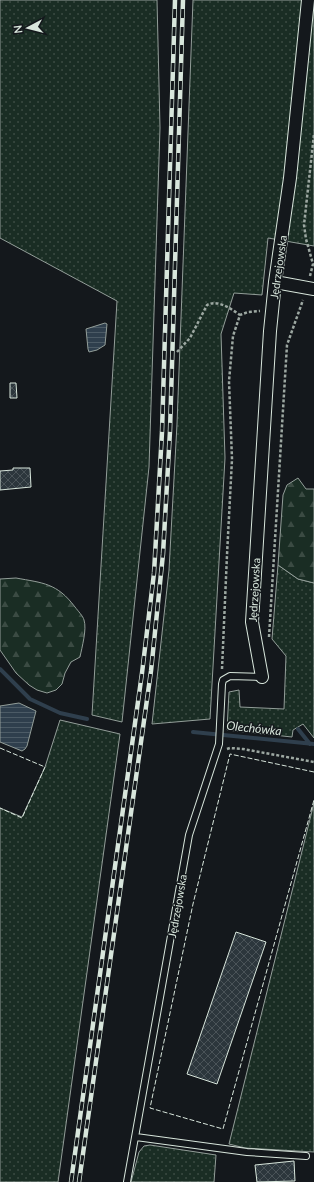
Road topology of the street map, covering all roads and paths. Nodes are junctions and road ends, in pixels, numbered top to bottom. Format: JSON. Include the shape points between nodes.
{"nodes":[{"id":1,"x":308,"y":0,"type":"edge"},
{"id":2,"x":314,"y":134,"type":"edge"},
{"id":3,"x":313,"y":264,"type":"edge"},
{"id":4,"x":275,"y":282,"type":"junction"},
{"id":5,"x":311,"y":288,"type":"edge"},
{"id":6,"x":272,"y":310,"type":"junction"},
{"id":7,"x":240,"y":315,"type":"junction"},
{"id":8,"x":177,"y":352,"type":"dead end"},
{"id":9,"x":268,"y":643,"type":"dead end"},
{"id":10,"x":262,"y":677,"type":"joint"},
{"id":11,"x":222,"y":684,"type":"junction"},
{"id":12,"x":216,"y":752,"type":"junction"},
{"id":13,"x":314,"y":762,"type":"edge"},
{"id":14,"x":136,"y":1137,"type":"junction"},
{"id":15,"x":306,"y":1156,"type":"dead end"},
{"id":16,"x":127,"y":1182,"type":"edge"}],
"edges":[{"from":1,"to":4,"type":"street","name":"Jędrzejowska","via":[[290,178]]},
{"from":2,"to":3,"type":"path","via":[[304,226]]},
{"from":3,"to":5,"type":"path"},
{"from":4,"to":5,"type":"street"},
{"from":4,"to":6,"type":"street","name":"Jędrzejowska"},
{"from":5,"to":9,"type":"path","via":[[287,345]]},
{"from":6,"to":7,"type":"path"},
{"from":6,"to":10,"type":"street","name":"Jędrzejowska","via":[[252,622]]},
{"from":7,"to":8,"type":"path","via":[[228,307],[211,302],[206,305],[190,338]]},
{"from":7,"to":11,"type":"path","via":[[233,336],[229,380],[232,459]]},
{"from":10,"to":11,"type":"lane","name":"Jędrzejowska","via":[[230,676],[223,680]]},
{"from":11,"to":12,"type":"lane","name":"Jędrzejowska","via":[[221,721]]},
{"from":12,"to":13,"type":"path","via":[[230,748]]},
{"from":12,"to":14,"type":"lane","name":"Jędrzejowska","via":[[189,835]]},
{"from":14,"to":15,"type":"lane","via":[[247,1152]]},
{"from":14,"to":16,"type":"lane","name":"Jędrzejowska"}]}
